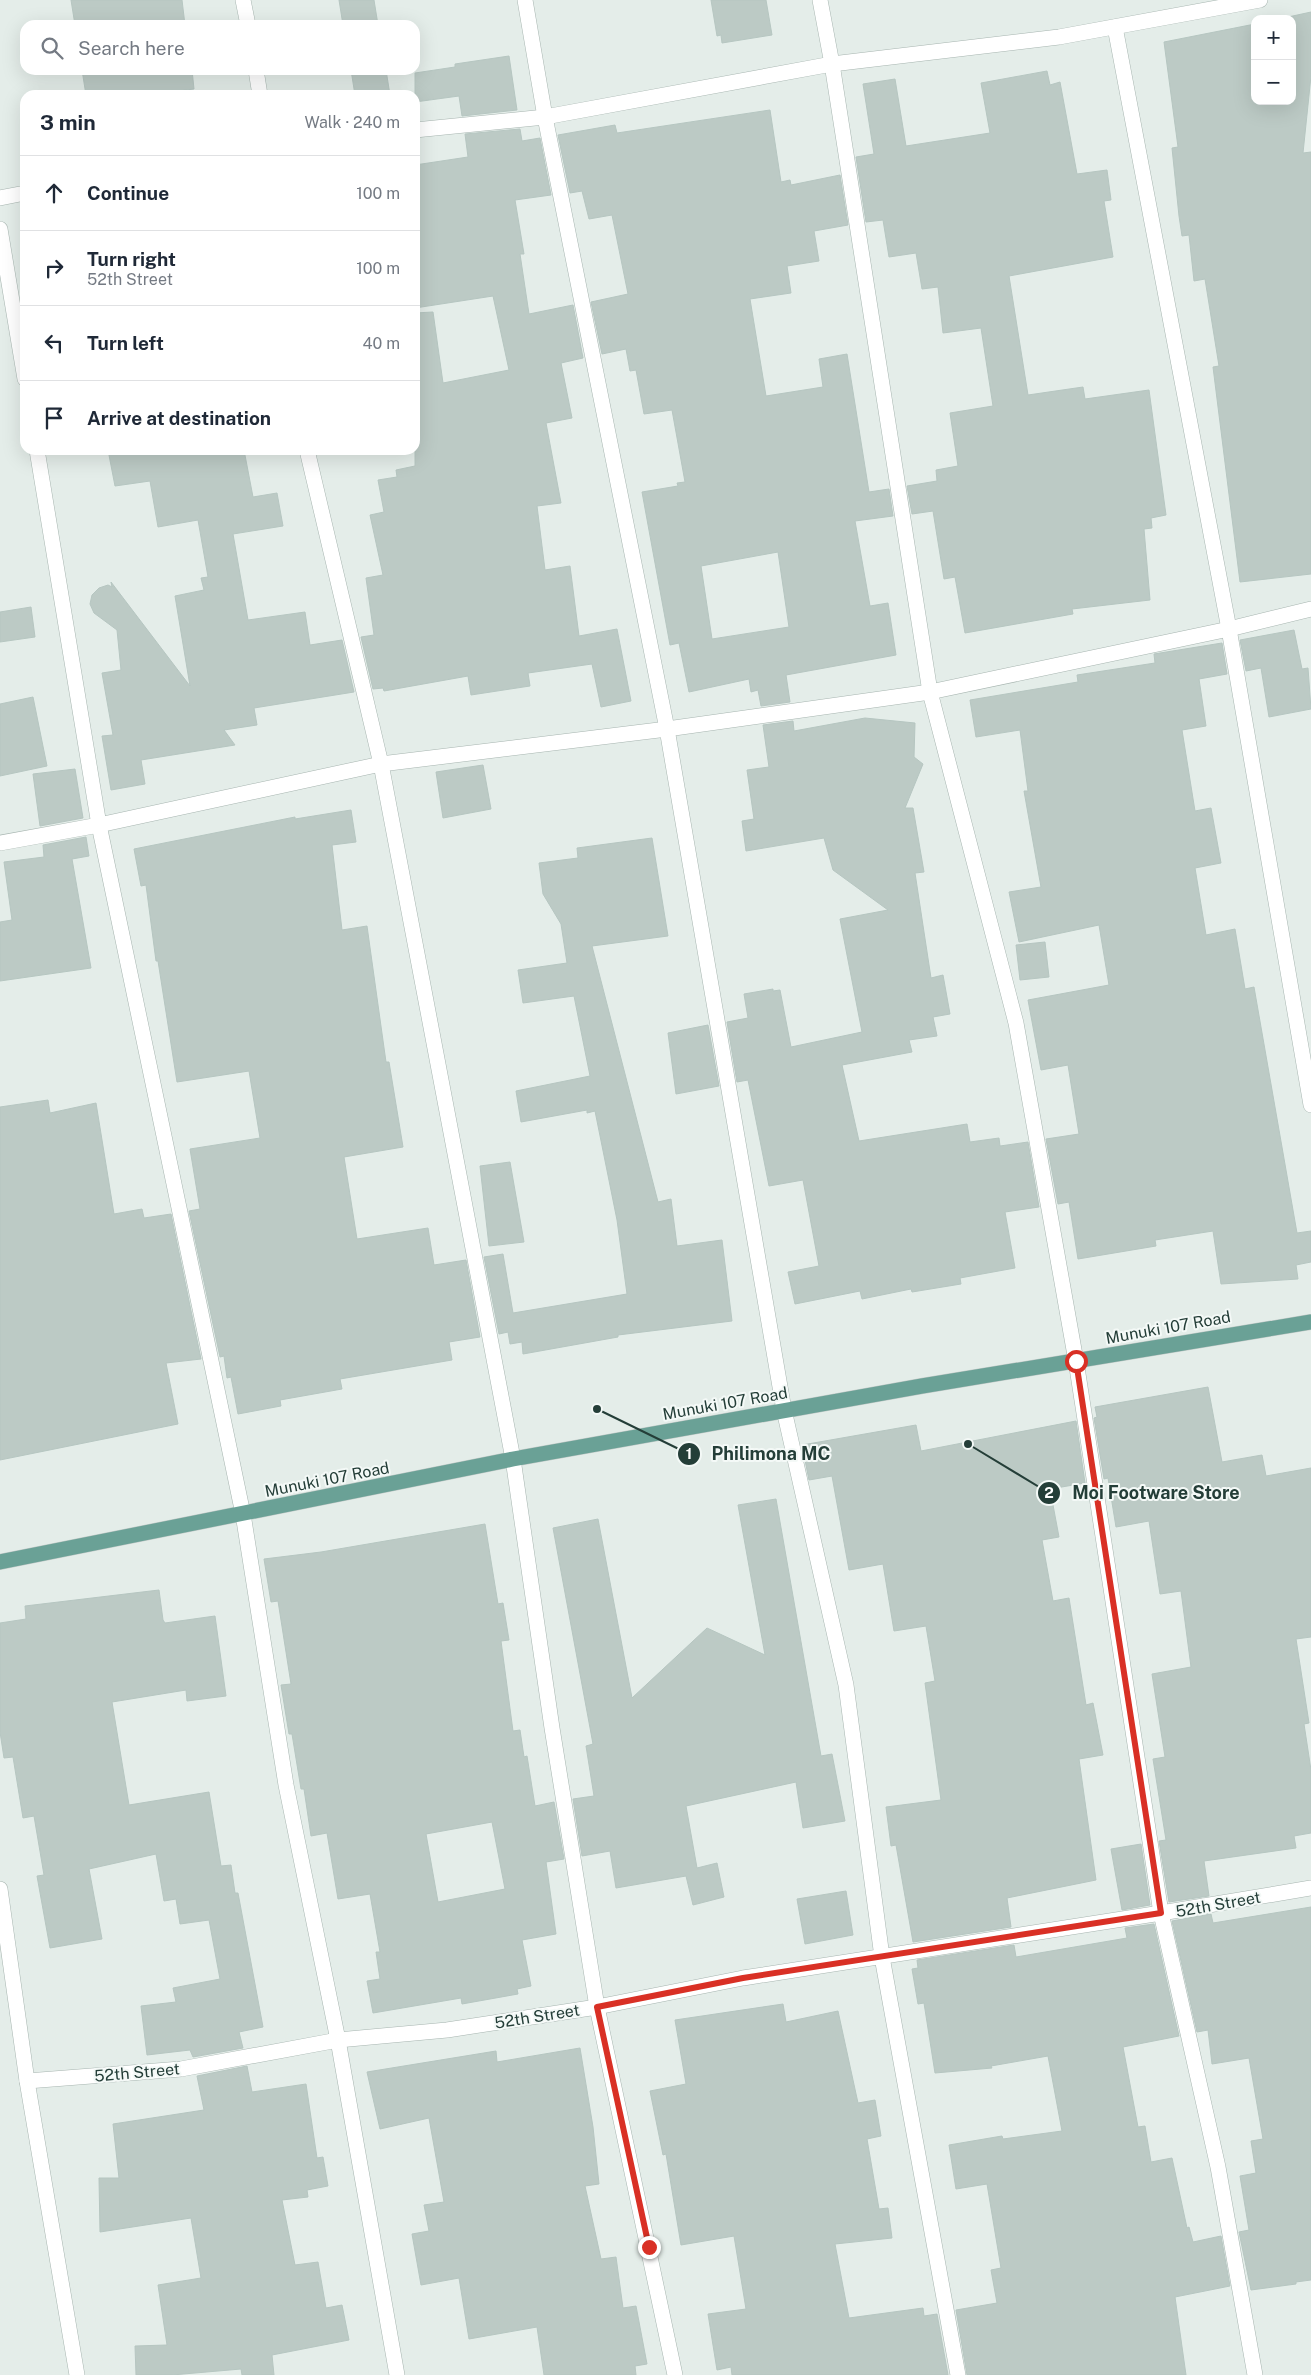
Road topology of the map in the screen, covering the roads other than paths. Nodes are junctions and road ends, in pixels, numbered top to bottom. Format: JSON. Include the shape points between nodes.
{"nodes":[{"id":1,"x":244,"y":0,"type":"edge"},
{"id":2,"x":525,"y":0,"type":"edge"},
{"id":3,"x":820,"y":0,"type":"edge"},
{"id":4,"x":1260,"y":0,"type":"edge"},
{"id":5,"x":247,"y":20,"type":"edge"},
{"id":6,"x":1115,"y":27,"type":"junction"},
{"id":7,"x":832,"y":64,"type":"junction"},
{"id":8,"x":257,"y":75,"type":"edge"},
{"id":9,"x":259,"y":90,"type":"edge"},
{"id":10,"x":545,"y":117,"type":"junction"},
{"id":11,"x":420,"y":130,"type":"edge"},
{"id":12,"x":20,"y":194,"type":"edge"},
{"id":13,"x":0,"y":198,"type":"edge"},
{"id":14,"x":0,"y":229,"type":"edge"},
{"id":15,"x":20,"y":349,"type":"edge"},
{"id":16,"x":38,"y":455,"type":"edge"},
{"id":17,"x":308,"y":455,"type":"edge"},
{"id":18,"x":1311,"y":610,"type":"edge"},
{"id":19,"x":1229,"y":629,"type":"junction"},
{"id":20,"x":930,"y":692,"type":"junction"},
{"id":21,"x":667,"y":728,"type":"junction"},
{"id":22,"x":381,"y":764,"type":"junction"},
{"id":23,"x":99,"y":825,"type":"junction"},
{"id":24,"x":0,"y":843,"type":"edge"},
{"id":25,"x":1311,"y":1105,"type":"edge"},
{"id":26,"x":1311,"y":1322,"type":"edge"},
{"id":27,"x":1076,"y":1361,"type":"junction"},
{"id":28,"x":784,"y":1410,"type":"junction"},
{"id":29,"x":513,"y":1460,"type":"junction"},
{"id":30,"x":243,"y":1514,"type":"junction"},
{"id":31,"x":0,"y":1562,"type":"edge"},
{"id":32,"x":1311,"y":1888,"type":"edge"},
{"id":33,"x":0,"y":1889,"type":"edge"},
{"id":34,"x":1161,"y":1913,"type":"junction"},
{"id":35,"x":882,"y":1957,"type":"junction"},
{"id":36,"x":597,"y":2007,"type":"junction"},
{"id":37,"x":338,"y":2040,"type":"junction"},
{"id":38,"x":27,"y":2081,"type":"junction"},
{"id":39,"x":77,"y":2375,"type":"edge"},
{"id":40,"x":397,"y":2375,"type":"edge"},
{"id":41,"x":675,"y":2375,"type":"edge"},
{"id":42,"x":958,"y":2375,"type":"edge"},
{"id":43,"x":1255,"y":2375,"type":"edge"}],
"edges":[{"from":1,"to":5,"type":"street"},
{"from":2,"to":10,"type":"street"},
{"from":3,"to":7,"type":"street"},
{"from":4,"to":6,"type":"street"},
{"from":6,"to":7,"type":"street","via":[[1059,37]]},
{"from":6,"to":19,"type":"street"},
{"from":7,"to":10,"type":"street"},
{"from":7,"to":20,"type":"street"},
{"from":8,"to":9,"type":"street"},
{"from":10,"to":11,"type":"street"},
{"from":10,"to":21,"type":"street"},
{"from":12,"to":13,"type":"street"},
{"from":14,"to":15,"type":"street"},
{"from":16,"to":23,"type":"street"},
{"from":17,"to":22,"type":"street"},
{"from":18,"to":19,"type":"street"},
{"from":19,"to":20,"type":"street"},
{"from":19,"to":25,"type":"street"},
{"from":20,"to":21,"type":"street"},
{"from":20,"to":27,"type":"street","via":[[1016,1023]]},
{"from":21,"to":22,"type":"street"},
{"from":21,"to":28,"type":"street"},
{"from":22,"to":23,"type":"street"},
{"from":22,"to":29,"type":"street"},
{"from":23,"to":24,"type":"street"},
{"from":23,"to":30,"type":"street"},
{"from":26,"to":27,"type":"main road","name":"Munuki 107 Road"},
{"from":27,"to":28,"type":"main road","name":"Munuki 107 Road"},
{"from":27,"to":34,"type":"street"},
{"from":28,"to":29,"type":"main road","name":"Munuki 107 Road"},
{"from":28,"to":35,"type":"street","via":[[846,1685]]},
{"from":29,"to":30,"type":"main road","name":"Munuki 107 Road"},
{"from":29,"to":36,"type":"street"},
{"from":30,"to":31,"type":"main road","name":"Munuki 107 Road"},
{"from":30,"to":37,"type":"street","via":[[286,1786]]},
{"from":32,"to":34,"type":"street","name":"52th Street"},
{"from":33,"to":38,"type":"street"},
{"from":34,"to":35,"type":"street","name":"52th Street"},
{"from":34,"to":43,"type":"street","via":[[1218,2167]]},
{"from":35,"to":36,"type":"street","name":"52th Street","via":[[743,1978]]},
{"from":35,"to":42,"type":"street"},
{"from":36,"to":37,"type":"street","name":"52th Street","via":[[447,2030]]},
{"from":36,"to":41,"type":"street"},
{"from":37,"to":38,"type":"street","name":"52th Street","via":[[181,2069]]},
{"from":37,"to":40,"type":"street"},
{"from":38,"to":39,"type":"street"}]}
